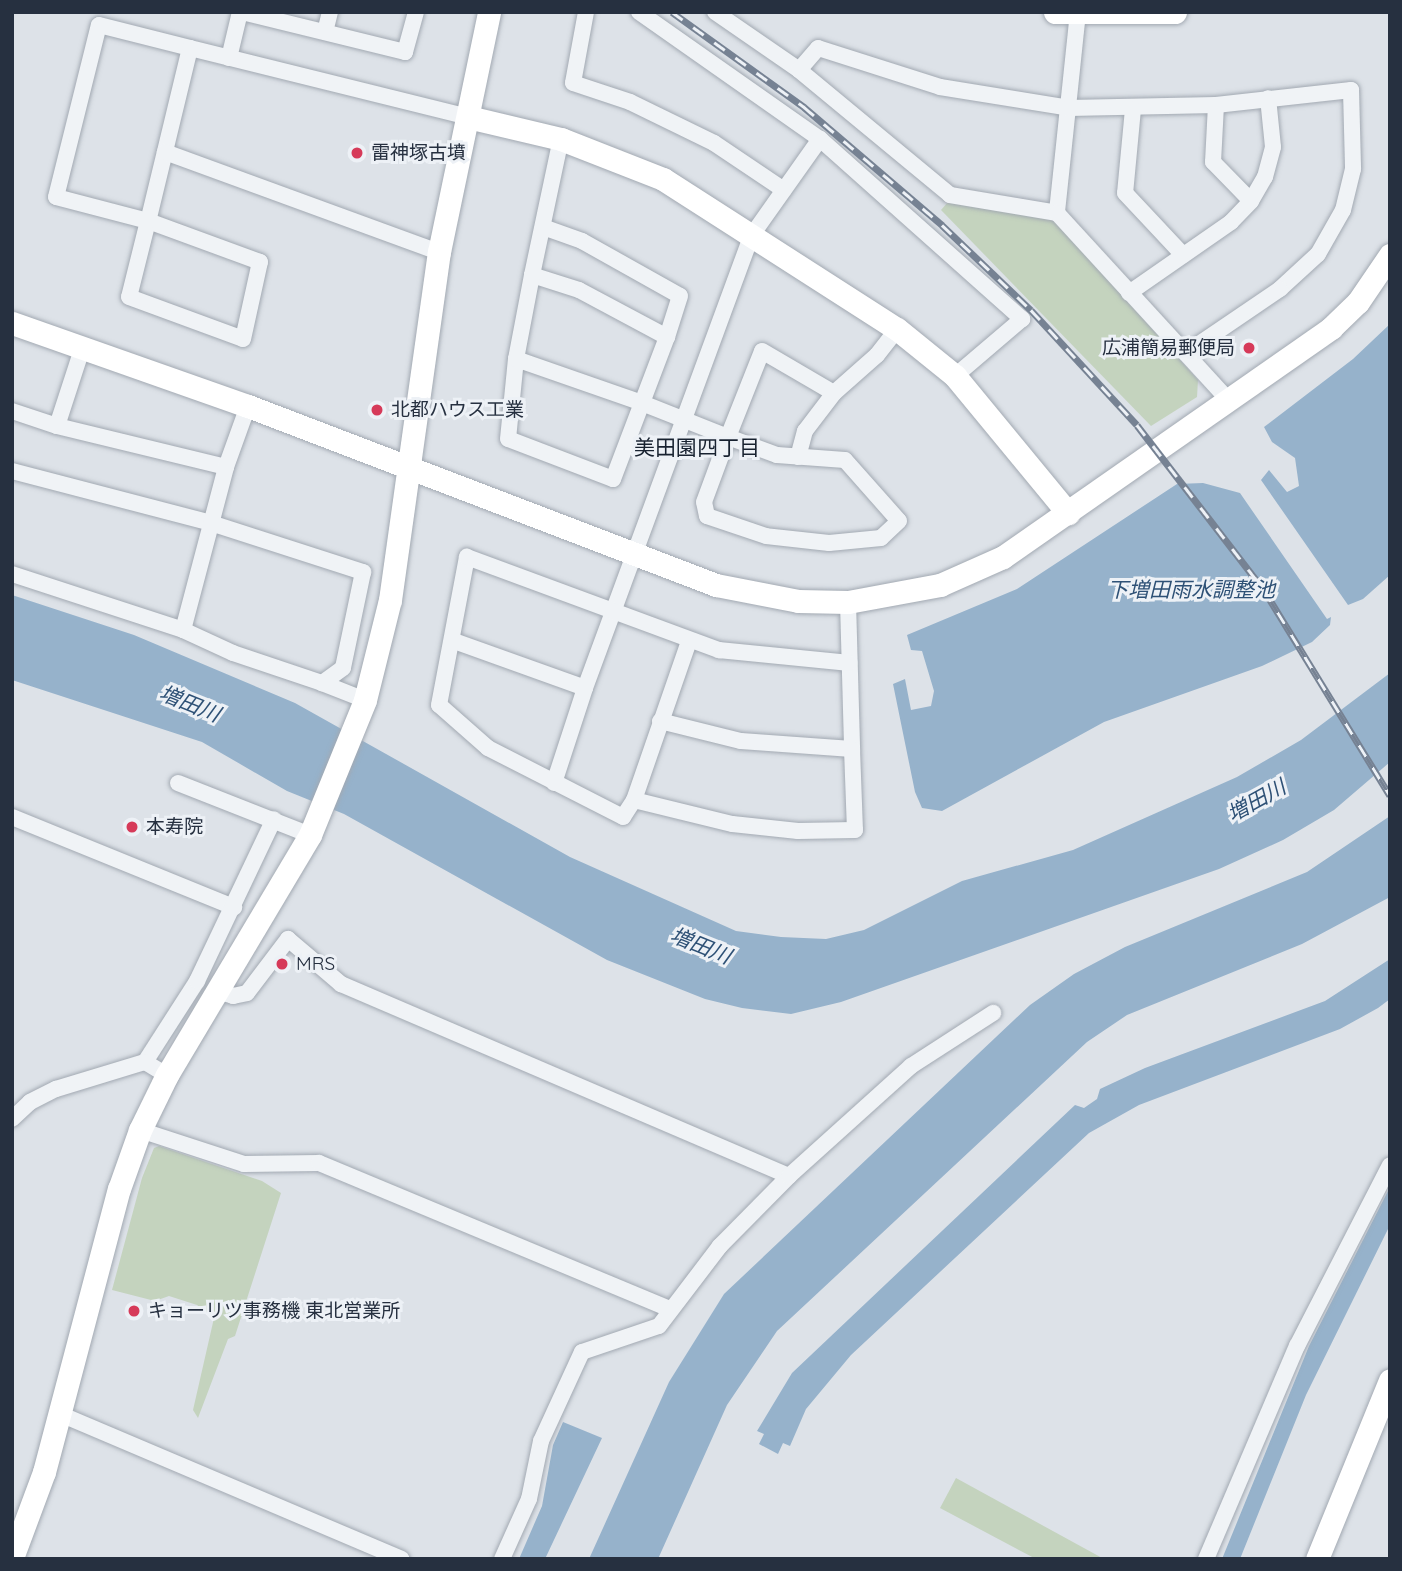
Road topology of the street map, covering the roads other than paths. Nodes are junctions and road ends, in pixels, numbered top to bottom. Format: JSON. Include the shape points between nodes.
{"nodes":[{"id":1,"x":241,"y":12,"type":"edge"},
{"id":2,"x":330,"y":12,"type":"edge"},
{"id":3,"x":416,"y":12,"type":"edge"},
{"id":4,"x":586,"y":12,"type":"edge"},
{"id":5,"x":639,"y":12,"type":"edge"},
{"id":6,"x":715,"y":12,"type":"edge"},
{"id":7,"x":1175,"y":12,"type":"edge"},
{"id":8,"x":486,"y":13,"type":"edge"},
{"id":9,"x":1071,"y":13,"type":"edge"},
{"id":10,"x":325,"y":32,"type":"junction"},
{"id":11,"x":190,"y":48,"type":"junction"},
{"id":12,"x":229,"y":58,"type":"junction"},
{"id":13,"x":799,"y":70,"type":"junction"},
{"id":14,"x":1268,"y":98,"type":"junction"},
{"id":15,"x":1216,"y":105,"type":"junction"},
{"id":16,"x":1069,"y":108,"type":"junction"},
{"id":17,"x":1133,"y":109,"type":"junction"},
{"id":18,"x":468,"y":117,"type":"junction"},
{"id":19,"x":561,"y":139,"type":"junction"},
{"id":20,"x":820,"y":139,"type":"junction"},
{"id":21,"x":165,"y":152,"type":"junction"},
{"id":22,"x":784,"y":190,"type":"junction"},
{"id":23,"x":1251,"y":201,"type":"junction"},
{"id":24,"x":1057,"y":213,"type":"junction"},
{"id":25,"x":148,"y":221,"type":"junction"},
{"id":26,"x":542,"y":228,"type":"junction"},
{"id":27,"x":752,"y":235,"type":"junction"},
{"id":28,"x":439,"y":252,"type":"junction"},
{"id":29,"x":1183,"y":255,"type":"junction"},
{"id":30,"x":1390,"y":255,"type":"edge"},
{"id":31,"x":531,"y":275,"type":"junction"},
{"id":32,"x":1129,"y":293,"type":"junction"},
{"id":33,"x":12,"y":323,"type":"edge"},
{"id":34,"x":897,"y":329,"type":"junction"},
{"id":35,"x":667,"y":337,"type":"junction"},
{"id":36,"x":83,"y":346,"type":"junction"},
{"id":37,"x":1186,"y":353,"type":"junction"},
{"id":38,"x":516,"y":359,"type":"junction"},
{"id":39,"x":955,"y":376,"type":"junction"},
{"id":40,"x":834,"y":393,"type":"junction"},
{"id":41,"x":1229,"y":401,"type":"junction"},
{"id":42,"x":642,"y":403,"type":"junction"},
{"id":43,"x":248,"y":406,"type":"junction"},
{"id":44,"x":12,"y":411,"type":"edge"},
{"id":45,"x":685,"y":420,"type":"junction"},
{"id":46,"x":57,"y":426,"type":"junction"},
{"id":47,"x":727,"y":437,"type":"junction"},
{"id":48,"x":798,"y":457,"type":"junction"},
{"id":49,"x":226,"y":467,"type":"junction"},
{"id":50,"x":406,"y":467,"type":"junction"},
{"id":51,"x":12,"y":471,"type":"edge"},
{"id":52,"x":1068,"y":513,"type":"junction"},
{"id":53,"x":211,"y":523,"type":"junction"},
{"id":54,"x":637,"y":553,"type":"junction"},
{"id":55,"x":12,"y":574,"type":"edge"},
{"id":56,"x":848,"y":602,"type":"junction"},
{"id":57,"x":615,"y":614,"type":"junction"},
{"id":58,"x":183,"y":630,"type":"junction"},
{"id":59,"x":454,"y":641,"type":"junction"},
{"id":60,"x":690,"y":641,"type":"junction"},
{"id":61,"x":849,"y":663,"type":"junction"},
{"id":62,"x":322,"y":683,"type":"junction"},
{"id":63,"x":585,"y":688,"type":"junction"},
{"id":64,"x":363,"y":709,"type":"junction"},
{"id":65,"x":660,"y":721,"type":"junction"},
{"id":66,"x":852,"y":749,"type":"junction"},
{"id":67,"x":178,"y":783,"type":"dead end"},
{"id":68,"x":554,"y":783,"type":"junction"},
{"id":69,"x":634,"y":800,"type":"junction"},
{"id":70,"x":12,"y":817,"type":"edge"},
{"id":71,"x":274,"y":819,"type":"junction"},
{"id":72,"x":314,"y":828,"type":"junction"},
{"id":73,"x":234,"y":908,"type":"junction"},
{"id":74,"x":217,"y":991,"type":"junction"},
{"id":75,"x":993,"y":1013,"type":"dead end"},
{"id":76,"x":145,"y":1062,"type":"junction"},
{"id":77,"x":167,"y":1075,"type":"junction"},
{"id":78,"x":12,"y":1119,"type":"edge"},
{"id":79,"x":140,"y":1130,"type":"junction"},
{"id":80,"x":1390,"y":1165,"type":"edge"},
{"id":81,"x":789,"y":1176,"type":"junction"},
{"id":82,"x":670,"y":1309,"type":"junction"},
{"id":83,"x":1390,"y":1380,"type":"edge"},
{"id":84,"x":60,"y":1414,"type":"junction"},
{"id":85,"x":12,"y":1558,"type":"edge"},
{"id":86,"x":402,"y":1559,"type":"edge"},
{"id":87,"x":502,"y":1559,"type":"edge"},
{"id":88,"x":1206,"y":1559,"type":"edge"},
{"id":89,"x":1317,"y":1559,"type":"edge"}],
"edges":[{"from":1,"to":10,"type":"street"},
{"from":1,"to":12,"type":"street"},
{"from":2,"to":10,"type":"street"},
{"from":3,"to":10,"type":"street","via":[[405,52]]},
{"from":4,"to":22,"type":"street","via":[[573,83],[630,102],[714,143]]},
{"from":5,"to":20,"type":"street"},
{"from":6,"to":13,"type":"street"},
{"from":7,"to":9,"type":"street"},
{"from":8,"to":18,"type":"street"},
{"from":9,"to":16,"type":"street"},
{"from":11,"to":12,"type":"street"},
{"from":11,"to":21,"type":"street"},
{"from":11,"to":25,"type":"street","via":[[99,25],[56,197]]},
{"from":12,"to":18,"type":"street"},
{"from":13,"to":16,"type":"street","via":[[818,48],[940,87]]},
{"from":13,"to":24,"type":"street","via":[[950,195]]},
{"from":14,"to":15,"type":"street"},
{"from":14,"to":23,"type":"street","via":[[1273,147],[1265,177]]},
{"from":14,"to":37,"type":"street","via":[[1351,90],[1353,169],[1343,210],[1318,254],[1280,289]]},
{"from":15,"to":17,"type":"street"},
{"from":15,"to":23,"type":"street","via":[[1213,162]]},
{"from":16,"to":17,"type":"street"},
{"from":16,"to":24,"type":"street"},
{"from":17,"to":29,"type":"street","via":[[1125,194]]},
{"from":18,"to":19,"type":"street"},
{"from":18,"to":28,"type":"street"},
{"from":19,"to":26,"type":"street"},
{"from":19,"to":27,"type":"street","via":[[663,178]]},
{"from":20,"to":22,"type":"street"},
{"from":20,"to":39,"type":"street","via":[[1022,319]]},
{"from":21,"to":25,"type":"street"},
{"from":21,"to":28,"type":"street"},
{"from":22,"to":27,"type":"street"},
{"from":23,"to":29,"type":"street","via":[[1231,222]]},
{"from":24,"to":32,"type":"street"},
{"from":25,"to":25,"type":"street","via":[[129,297],[243,339],[260,262]]},
{"from":26,"to":31,"type":"street"},
{"from":26,"to":35,"type":"street","via":[[582,241],[680,296]]},
{"from":27,"to":34,"type":"street"},
{"from":27,"to":45,"type":"street"},
{"from":28,"to":50,"type":"street"},
{"from":29,"to":32,"type":"street"},
{"from":30,"to":41,"type":"street","via":[[1358,302],[1331,328]]},
{"from":31,"to":35,"type":"street","via":[[579,290]]},
{"from":31,"to":38,"type":"street"},
{"from":32,"to":37,"type":"street"},
{"from":33,"to":36,"type":"street"},
{"from":34,"to":39,"type":"street"},
{"from":34,"to":40,"type":"street","via":[[877,355]]},
{"from":35,"to":42,"type":"street"},
{"from":36,"to":43,"type":"street"},
{"from":36,"to":46,"type":"street"},
{"from":37,"to":41,"type":"street"},
{"from":38,"to":42,"type":"street"},
{"from":38,"to":42,"type":"street","via":[[508,439],[613,479]]},
{"from":39,"to":52,"type":"street"},
{"from":40,"to":47,"type":"street","via":[[762,351]]},
{"from":40,"to":48,"type":"street","via":[[805,431]]},
{"from":41,"to":52,"type":"street"},
{"from":42,"to":45,"type":"street"},
{"from":43,"to":49,"type":"street"},
{"from":43,"to":50,"type":"street"},
{"from":44,"to":46,"type":"street"},
{"from":45,"to":47,"type":"street"},
{"from":45,"to":54,"type":"street"},
{"from":46,"to":49,"type":"street"},
{"from":47,"to":48,"type":"street"},
{"from":47,"to":48,"type":"street","via":[[704,502],[707,516],[766,536],[830,543],[881,538],[899,521],[845,460]]},
{"from":49,"to":53,"type":"street"},
{"from":50,"to":54,"type":"street"},
{"from":50,"to":64,"type":"street","via":[[390,600]]},
{"from":51,"to":53,"type":"street"},
{"from":52,"to":56,"type":"street","via":[[1003,557],[951,581]]},
{"from":53,"to":58,"type":"street"},
{"from":53,"to":62,"type":"street","via":[[363,572],[343,668]]},
{"from":54,"to":56,"type":"street","via":[[716,585],[757,595]]},
{"from":54,"to":57,"type":"street"},
{"from":55,"to":58,"type":"street"},
{"from":56,"to":61,"type":"street"},
{"from":57,"to":59,"type":"street","via":[[467,557]]},
{"from":57,"to":60,"type":"street"},
{"from":57,"to":63,"type":"street"},
{"from":58,"to":62,"type":"street","via":[[233,653]]},
{"from":59,"to":63,"type":"street"},
{"from":59,"to":68,"type":"street","via":[[439,705],[488,748]]},
{"from":60,"to":61,"type":"street","via":[[759,657]]},
{"from":60,"to":65,"type":"street"},
{"from":61,"to":66,"type":"street"},
{"from":62,"to":64,"type":"street"},
{"from":63,"to":68,"type":"street"},
{"from":64,"to":72,"type":"street"},
{"from":65,"to":66,"type":"street","via":[[741,741]]},
{"from":65,"to":69,"type":"street"},
{"from":66,"to":69,"type":"street","via":[[855,830],[798,831],[732,824]]},
{"from":67,"to":71,"type":"street"},
{"from":68,"to":69,"type":"street","via":[[623,817]]},
{"from":70,"to":73,"type":"street"},
{"from":71,"to":72,"type":"street"},
{"from":71,"to":73,"type":"street"},
{"from":72,"to":74,"type":"street"},
{"from":73,"to":76,"type":"street","via":[[197,981]]},
{"from":74,"to":77,"type":"street"},
{"from":74,"to":81,"type":"street","via":[[233,996],[247,993],[288,939],[341,984]]},
{"from":75,"to":81,"type":"street","via":[[911,1066]]},
{"from":76,"to":77,"type":"street"},
{"from":76,"to":78,"type":"street","via":[[56,1089],[30,1102]]},
{"from":77,"to":79,"type":"street"},
{"from":79,"to":82,"type":"street","via":[[244,1164],[319,1163]]},
{"from":79,"to":84,"type":"street","via":[[119,1189]]},
{"from":80,"to":88,"type":"street","via":[[1286,1370]]},
{"from":81,"to":82,"type":"street","via":[[720,1246]]},
{"from":82,"to":87,"type":"street","via":[[659,1326],[582,1352],[541,1441],[529,1499]]},
{"from":83,"to":89,"type":"street"},
{"from":84,"to":85,"type":"street"},
{"from":84,"to":86,"type":"street"}]}
